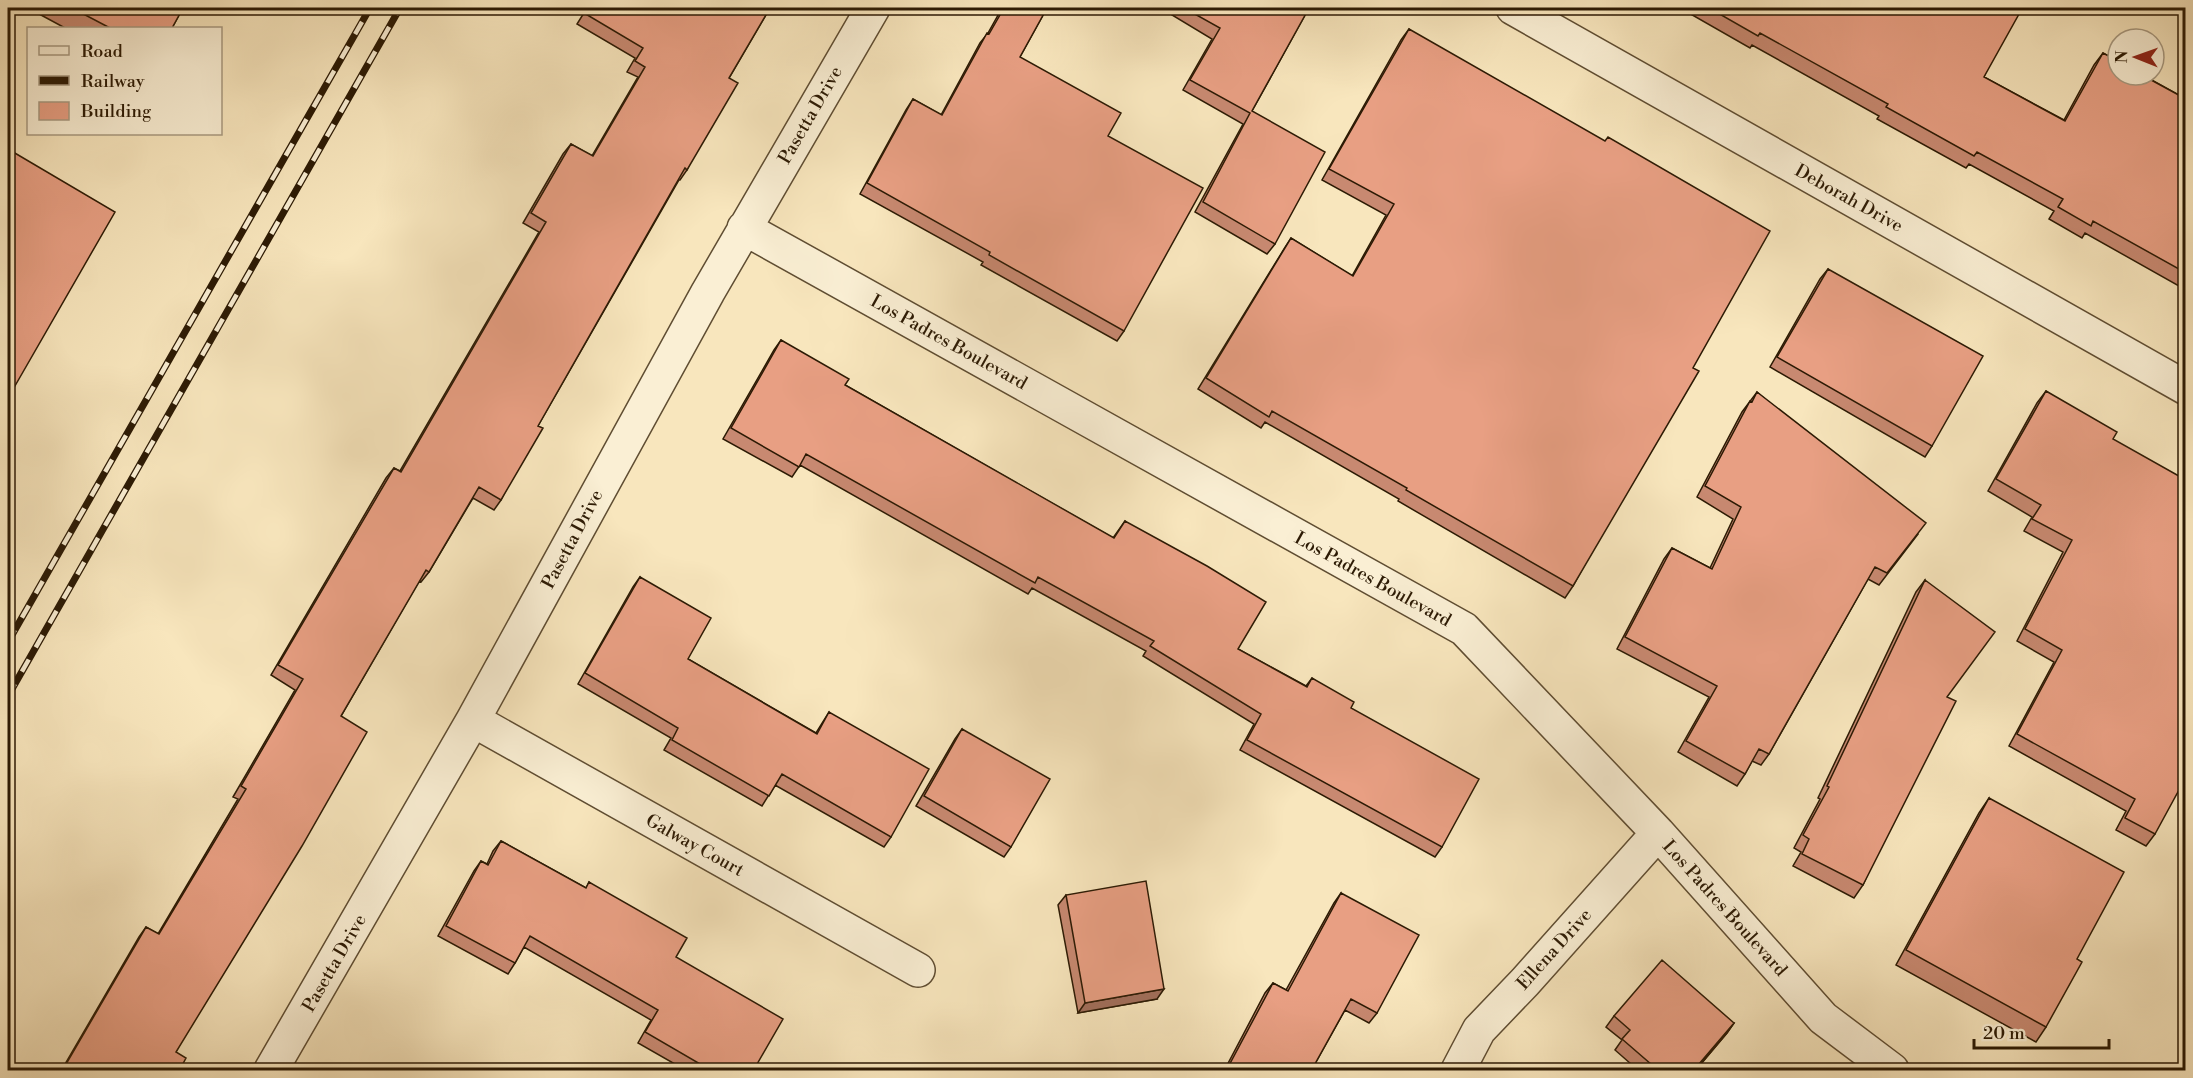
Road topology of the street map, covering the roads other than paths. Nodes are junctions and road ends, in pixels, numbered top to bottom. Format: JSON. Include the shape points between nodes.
{"nodes":[{"id":1,"x":873,"y":8,"type":"edge"},
{"id":2,"x":1513,"y":8,"type":"edge"},
{"id":3,"x":744,"y":228,"type":"junction"},
{"id":4,"x":2186,"y":388,"type":"edge"},
{"id":5,"x":473,"y":720,"type":"junction"},
{"id":6,"x":1658,"y":833,"type":"junction"},
{"id":7,"x":918,"y":970,"type":"dead end"},
{"id":8,"x":271,"y":1071,"type":"edge"},
{"id":9,"x":1458,"y":1071,"type":"edge"},
{"id":10,"x":1892,"y":1071,"type":"edge"}],
"edges":[{"from":1,"to":3,"type":"street","name":"Pasetta Drive"},
{"from":2,"to":4,"type":"street","name":"Deborah Drive"},
{"from":3,"to":5,"type":"street","name":"Pasetta Drive"},
{"from":3,"to":6,"type":"street","name":"Los Padres Boulevard","via":[[1464,629]]},
{"from":5,"to":7,"type":"street","name":"Galway Court"},
{"from":5,"to":8,"type":"street","name":"Pasetta Drive"},
{"from":6,"to":9,"type":"street","name":"Ellena Drive","via":[[1479,1030]]},
{"from":6,"to":10,"type":"street","name":"Los Padres Boulevard","via":[[1823,1018]]}]}
